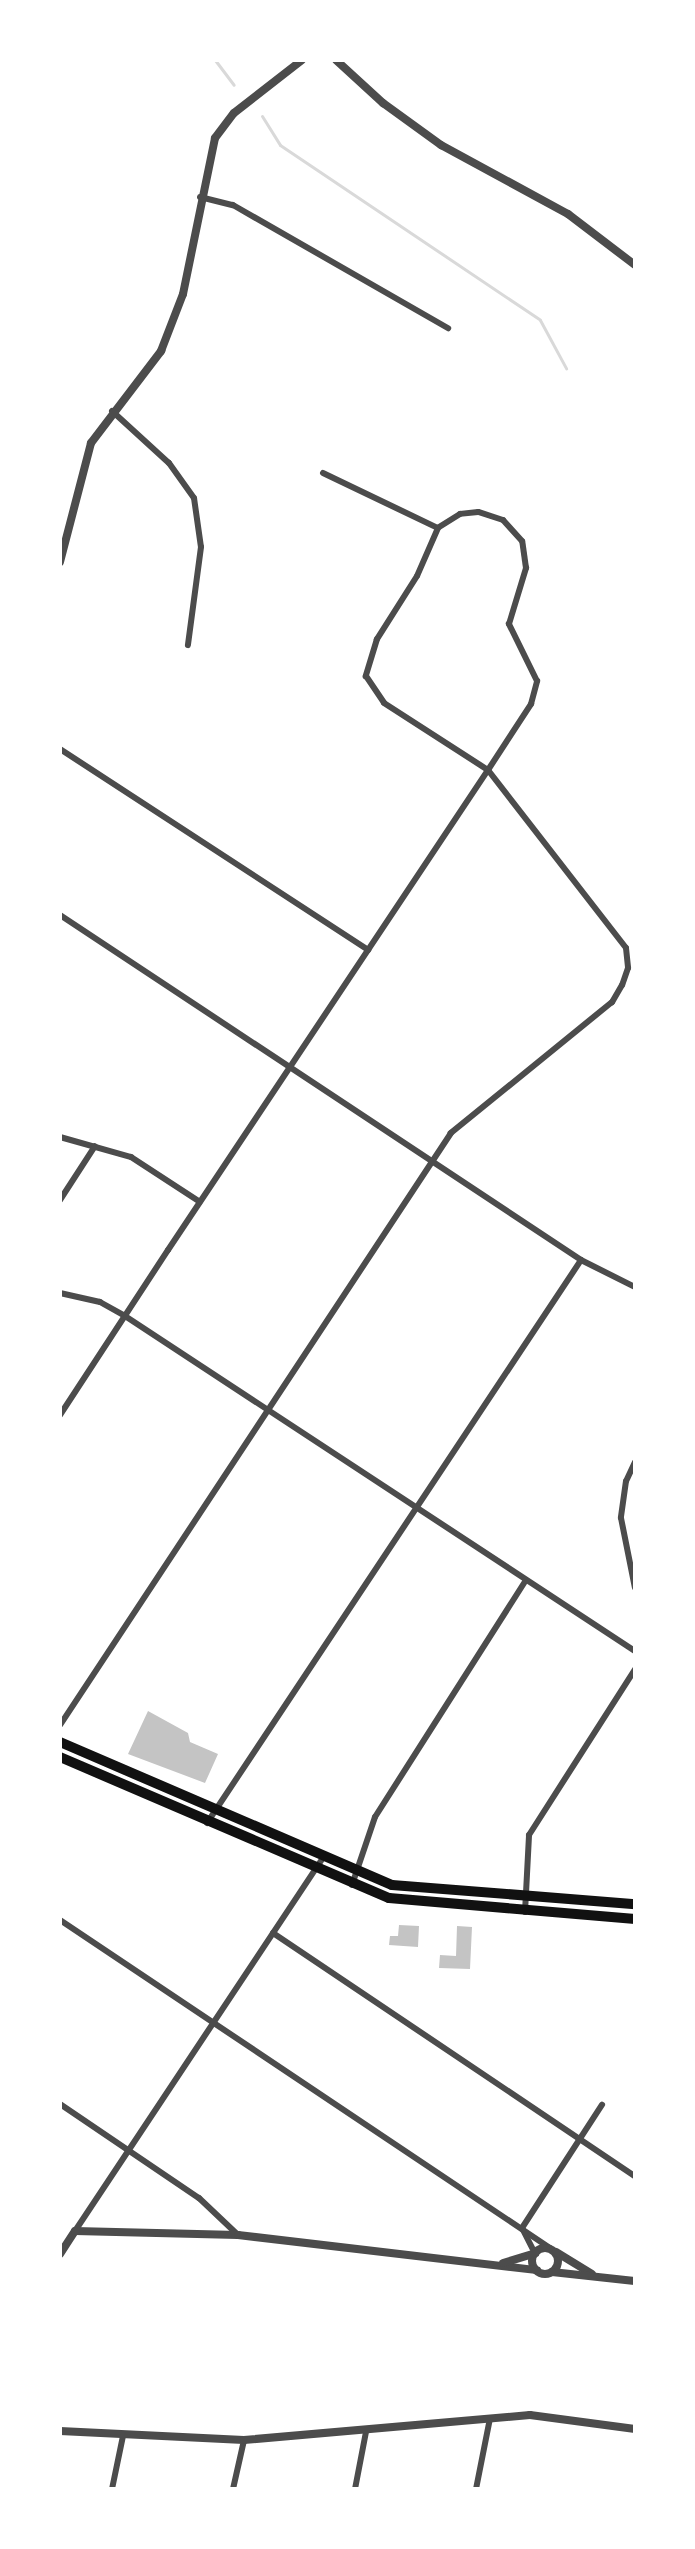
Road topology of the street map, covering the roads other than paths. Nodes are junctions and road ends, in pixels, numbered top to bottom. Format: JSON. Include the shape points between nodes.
{"nodes":[{"id":1,"x":302,"y":60,"type":"edge"},
{"id":2,"x":336,"y":60,"type":"edge"},
{"id":3,"x":200,"y":197,"type":"junction"},
{"id":4,"x":635,"y":265,"type":"edge"},
{"id":5,"x":448,"y":328,"type":"dead end"},
{"id":6,"x":112,"y":411,"type":"junction"},
{"id":7,"x":323,"y":473,"type":"dead end"},
{"id":8,"x":438,"y":528,"type":"junction"},
{"id":9,"x":60,"y":562,"type":"edge"},
{"id":10,"x":188,"y":645,"type":"dead end"},
{"id":11,"x":60,"y":749,"type":"edge"},
{"id":12,"x":488,"y":770,"type":"junction"},
{"id":13,"x":60,"y":915,"type":"edge"},
{"id":14,"x":368,"y":950,"type":"junction"},
{"id":15,"x":290,"y":1067,"type":"junction"},
{"id":16,"x":60,"y":1137,"type":"edge"},
{"id":17,"x":95,"y":1146,"type":"junction"},
{"id":18,"x":432,"y":1161,"type":"junction"},
{"id":19,"x":60,"y":1200,"type":"edge"},
{"id":20,"x":200,"y":1202,"type":"junction"},
{"id":21,"x":581,"y":1260,"type":"junction"},
{"id":22,"x":635,"y":1287,"type":"edge"},
{"id":23,"x":60,"y":1293,"type":"edge"},
{"id":24,"x":125,"y":1316,"type":"junction"},
{"id":25,"x":269,"y":1410,"type":"junction"},
{"id":26,"x":60,"y":1415,"type":"edge"},
{"id":27,"x":635,"y":1462,"type":"edge"},
{"id":28,"x":416,"y":1508,"type":"junction"},
{"id":29,"x":526,"y":1580,"type":"junction"},
{"id":30,"x":635,"y":1588,"type":"edge"},
{"id":31,"x":635,"y":1651,"type":"edge"},
{"id":32,"x":635,"y":1669,"type":"edge"},
{"id":33,"x":60,"y":1725,"type":"edge"},
{"id":34,"x":60,"y":1742,"type":"edge"},
{"id":35,"x":60,"y":1757,"type":"edge"},
{"id":36,"x":214,"y":1811,"type":"junction"},
{"id":37,"x":207,"y":1823,"type":"junction"},
{"id":38,"x":323,"y":1858,"type":"junction"},
{"id":39,"x":316,"y":1869,"type":"junction"},
{"id":40,"x":357,"y":1872,"type":"junction"},
{"id":41,"x":352,"y":1885,"type":"junction"},
{"id":42,"x":526,"y":1898,"type":"junction"},
{"id":43,"x":635,"y":1904,"type":"edge"},
{"id":44,"x":525,"y":1912,"type":"junction"},
{"id":45,"x":635,"y":1919,"type":"edge"},
{"id":46,"x":60,"y":1920,"type":"edge"},
{"id":47,"x":273,"y":1933,"type":"junction"},
{"id":48,"x":214,"y":2022,"type":"junction"},
{"id":49,"x":60,"y":2104,"type":"edge"},
{"id":50,"x":602,"y":2105,"type":"dead end"},
{"id":51,"x":580,"y":2139,"type":"junction"},
{"id":52,"x":129,"y":2151,"type":"junction"},
{"id":53,"x":635,"y":2176,"type":"edge"},
{"id":54,"x":522,"y":2228,"type":"junction"},
{"id":55,"x":75,"y":2231,"type":"junction"},
{"id":56,"x":238,"y":2235,"type":"junction"},
{"id":57,"x":552,"y":2249,"type":"junction"},
{"id":58,"x":535,"y":2253,"type":"junction"},
{"id":59,"x":60,"y":2254,"type":"edge"},
{"id":60,"x":498,"y":2265,"type":"junction"},
{"id":61,"x":537,"y":2270,"type":"junction"},
{"id":62,"x":552,"y":2272,"type":"junction"},
{"id":63,"x":596,"y":2276,"type":"junction"},
{"id":64,"x":635,"y":2281,"type":"edge"},
{"id":65,"x":491,"y":2418,"type":"junction"},
{"id":66,"x":635,"y":2429,"type":"edge"},
{"id":67,"x":60,"y":2431,"type":"edge"},
{"id":68,"x":366,"y":2432,"type":"junction"},
{"id":69,"x":123,"y":2436,"type":"junction"},
{"id":70,"x":244,"y":2440,"type":"junction"},
{"id":71,"x":112,"y":2489,"type":"edge"},
{"id":72,"x":233,"y":2489,"type":"edge"},
{"id":73,"x":355,"y":2489,"type":"edge"},
{"id":74,"x":476,"y":2489,"type":"edge"}],
"edges":[{"from":1,"to":3,"type":"street","via":[[234,113],[215,138]]},
{"from":2,"to":4,"type":"street","via":[[441,145],[568,214]]},
{"from":3,"to":5,"type":"street","via":[[233,205]]},
{"from":3,"to":6,"type":"street","via":[[183,294],[161,351]]},
{"from":6,"to":9,"type":"street","via":[[91,443]]},
{"from":6,"to":10,"type":"street","via":[[169,463],[194,498],[201,547]]},
{"from":7,"to":8,"type":"street"},
{"from":8,"to":12,"type":"street","via":[[417,576],[377,639],[366,676],[384,703]]},
{"from":8,"to":12,"type":"street","via":[[460,514],[478,512],[503,520],[522,541],[526,568],[509,624],[537,681],[531,704]]},
{"from":11,"to":14,"type":"street"},
{"from":12,"to":14,"type":"street"},
{"from":12,"to":18,"type":"street","via":[[626,948],[628,968],[612,1002],[451,1133]]},
{"from":13,"to":15,"type":"street"},
{"from":14,"to":15,"type":"street"},
{"from":15,"to":18,"type":"street"},
{"from":15,"to":20,"type":"street"},
{"from":16,"to":17,"type":"street"},
{"from":17,"to":19,"type":"street"},
{"from":17,"to":20,"type":"street","via":[[131,1157]]},
{"from":18,"to":21,"type":"street"},
{"from":18,"to":25,"type":"street"},
{"from":20,"to":24,"type":"street"},
{"from":21,"to":22,"type":"street"},
{"from":21,"to":28,"type":"street"},
{"from":23,"to":24,"type":"street","via":[[100,1302]]},
{"from":24,"to":25,"type":"street"},
{"from":24,"to":26,"type":"street"},
{"from":25,"to":28,"type":"street"},
{"from":25,"to":33,"type":"street"},
{"from":27,"to":30,"type":"street","via":[[626,1481],[621,1518]]},
{"from":28,"to":29,"type":"street"},
{"from":28,"to":36,"type":"street"},
{"from":29,"to":31,"type":"street"},
{"from":29,"to":40,"type":"street","via":[[375,1817]]},
{"from":32,"to":42,"type":"street","via":[[529,1835]]},
{"from":34,"to":36,"type":"main road"},
{"from":35,"to":37,"type":"main road"},
{"from":36,"to":37,"type":"street"},
{"from":36,"to":38,"type":"main road"},
{"from":37,"to":39,"type":"main road"},
{"from":38,"to":39,"type":"street"},
{"from":38,"to":40,"type":"main road"},
{"from":39,"to":41,"type":"main road"},
{"from":39,"to":47,"type":"street"},
{"from":40,"to":41,"type":"street"},
{"from":40,"to":42,"type":"main road","via":[[421,1890]]},
{"from":41,"to":44,"type":"main road","via":[[419,1904]]},
{"from":42,"to":43,"type":"main road"},
{"from":42,"to":44,"type":"street"},
{"from":44,"to":45,"type":"main road"},
{"from":46,"to":48,"type":"street"},
{"from":47,"to":48,"type":"street"},
{"from":47,"to":51,"type":"street"},
{"from":48,"to":52,"type":"street"},
{"from":48,"to":54,"type":"street"},
{"from":49,"to":52,"type":"street"},
{"from":50,"to":51,"type":"street"},
{"from":51,"to":53,"type":"street"},
{"from":51,"to":54,"type":"street"},
{"from":52,"to":55,"type":"street"},
{"from":52,"to":56,"type":"street","via":[[199,2198]]},
{"from":54,"to":57,"type":"street"},
{"from":54,"to":58,"type":"street"},
{"from":55,"to":56,"type":"street"},
{"from":55,"to":59,"type":"street"},
{"from":56,"to":60,"type":"street"},
{"from":57,"to":58,"type":"street"},
{"from":57,"to":62,"type":"street","via":[[558,2262]]},
{"from":57,"to":63,"type":"street"},
{"from":58,"to":60,"type":"street"},
{"from":58,"to":61,"type":"street"},
{"from":60,"to":61,"type":"street"},
{"from":61,"to":62,"type":"street"},
{"from":62,"to":63,"type":"street"},
{"from":63,"to":64,"type":"street"},
{"from":65,"to":66,"type":"street","via":[[530,2415]]},
{"from":65,"to":68,"type":"street"},
{"from":65,"to":74,"type":"street"},
{"from":67,"to":69,"type":"street"},
{"from":68,"to":70,"type":"street"},
{"from":68,"to":73,"type":"street"},
{"from":69,"to":70,"type":"street"},
{"from":69,"to":71,"type":"street"},
{"from":70,"to":72,"type":"street"}]}
